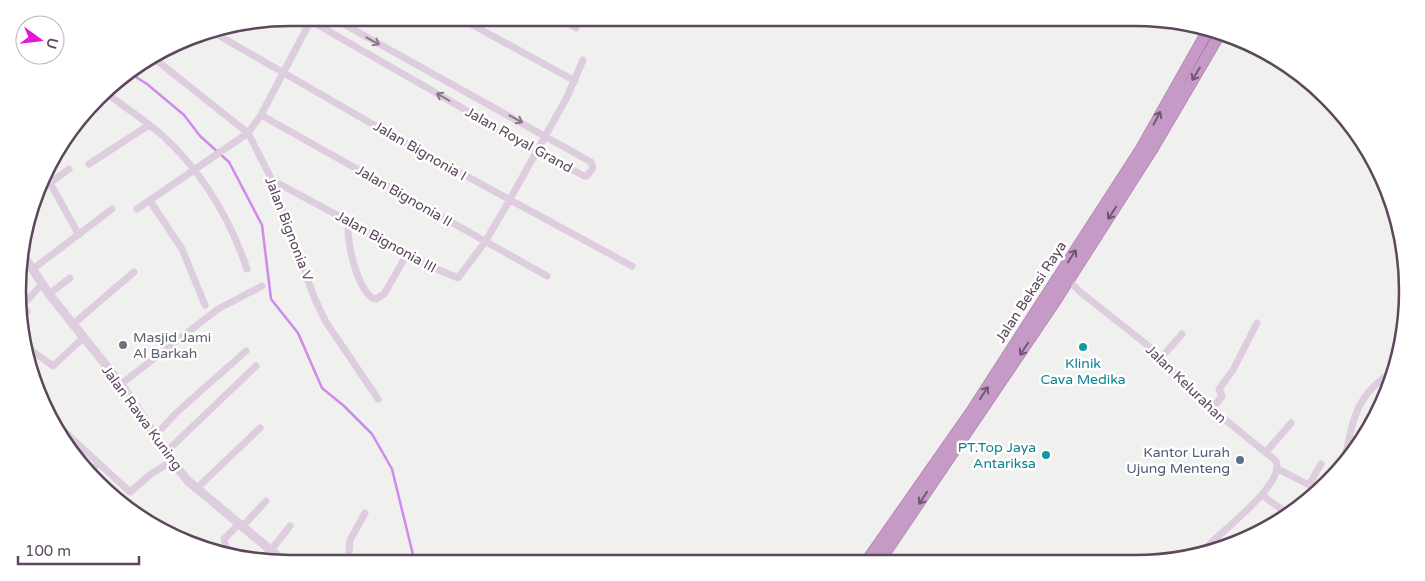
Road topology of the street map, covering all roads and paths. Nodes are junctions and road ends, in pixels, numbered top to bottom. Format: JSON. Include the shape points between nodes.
{"nodes":[{"id":1,"x":306,"y":26,"type":"edge"},
{"id":2,"x":321,"y":26,"type":"edge"},
{"id":3,"x":346,"y":26,"type":"edge"},
{"id":4,"x":473,"y":26,"type":"edge"},
{"id":5,"x":572,"y":26,"type":"edge"},
{"id":6,"x":576,"y":28,"type":"dead end"},
{"id":7,"x":220,"y":36,"type":"edge"},
{"id":8,"x":1205,"y":36,"type":"edge"},
{"id":9,"x":1216,"y":39,"type":"edge"},
{"id":10,"x":583,"y":60,"type":"dead end"},
{"id":11,"x":158,"y":62,"type":"edge"},
{"id":12,"x":284,"y":71,"type":"junction"},
{"id":13,"x":575,"y":82,"type":"junction"},
{"id":14,"x":111,"y":97,"type":"edge"},
{"id":15,"x":261,"y":115,"type":"junction"},
{"id":16,"x":149,"y":125,"type":"junction"},
{"id":17,"x":248,"y":133,"type":"junction"},
{"id":18,"x":546,"y":136,"type":"junction"},
{"id":19,"x":537,"y":151,"type":"junction"},
{"id":20,"x":1145,"y":151,"type":"junction"},
{"id":21,"x":89,"y":164,"type":"dead end"},
{"id":22,"x":69,"y":169,"type":"dead end"},
{"id":23,"x":195,"y":170,"type":"junction"},
{"id":24,"x":272,"y":180,"type":"junction"},
{"id":25,"x":50,"y":183,"type":"joint"},
{"id":26,"x":150,"y":201,"type":"junction"},
{"id":27,"x":509,"y":201,"type":"junction"},
{"id":28,"x":112,"y":209,"type":"dead end"},
{"id":29,"x":137,"y":209,"type":"dead end"},
{"id":30,"x":348,"y":221,"type":"junction"},
{"id":31,"x":79,"y":235,"type":"junction"},
{"id":32,"x":485,"y":242,"type":"junction"},
{"id":33,"x":406,"y":256,"type":"junction"},
{"id":34,"x":28,"y":262,"type":"edge"},
{"id":35,"x":632,"y":266,"type":"dead end"},
{"id":36,"x":247,"y":268,"type":"dead end"},
{"id":37,"x":33,"y":269,"type":"junction"},
{"id":38,"x":134,"y":272,"type":"dead end"},
{"id":39,"x":547,"y":276,"type":"dead end"},
{"id":40,"x":70,"y":278,"type":"dead end"},
{"id":41,"x":1069,"y":280,"type":"junction"},
{"id":42,"x":42,"y":284,"type":"junction"},
{"id":43,"x":262,"y":286,"type":"dead end"},
{"id":44,"x":49,"y":294,"type":"junction"},
{"id":45,"x":27,"y":301,"type":"edge"},
{"id":46,"x":205,"y":305,"type":"dead end"},
{"id":47,"x":1257,"y":323,"type":"dead end"},
{"id":48,"x":72,"y":325,"type":"junction"},
{"id":49,"x":1182,"y":334,"type":"dead end"},
{"id":50,"x":83,"y":338,"type":"junction"},
{"id":51,"x":246,"y":351,"type":"dead end"},
{"id":52,"x":34,"y":355,"type":"edge"},
{"id":53,"x":1160,"y":359,"type":"junction"},
{"id":54,"x":256,"y":366,"type":"dead end"},
{"id":55,"x":1384,"y":377,"type":"edge"},
{"id":56,"x":121,"y":384,"type":"junction"},
{"id":57,"x":378,"y":399,"type":"dead end"},
{"id":58,"x":1212,"y":409,"type":"junction"},
{"id":59,"x":1291,"y":423,"type":"dead end"},
{"id":60,"x":260,"y":428,"type":"dead end"},
{"id":61,"x":155,"y":436,"type":"junction"},
{"id":62,"x":75,"y":442,"type":"edge"},
{"id":63,"x":1348,"y":445,"type":"edge"},
{"id":64,"x":166,"y":452,"type":"junction"},
{"id":65,"x":1266,"y":452,"type":"junction"},
{"id":66,"x":172,"y":461,"type":"junction"},
{"id":67,"x":97,"y":464,"type":"junction"},
{"id":68,"x":1321,"y":464,"type":"dead end"},
{"id":69,"x":94,"y":467,"type":"edge"},
{"id":70,"x":1278,"y":469,"type":"junction"},
{"id":71,"x":930,"y":479,"type":"junction"},
{"id":72,"x":196,"y":489,"type":"junction"},
{"id":73,"x":1262,"y":494,"type":"junction"},
{"id":74,"x":266,"y":501,"type":"dead end"},
{"id":75,"x":1282,"y":509,"type":"edge"},
{"id":76,"x":365,"y":513,"type":"dead end"},
{"id":77,"x":240,"y":526,"type":"junction"},
{"id":78,"x":290,"y":526,"type":"dead end"},
{"id":79,"x":1211,"y":544,"type":"edge"},
{"id":80,"x":226,"y":547,"type":"edge"},
{"id":81,"x":270,"y":550,"type":"junction"},
{"id":82,"x":268,"y":553,"type":"edge"},
{"id":83,"x":275,"y":554,"type":"edge"},
{"id":84,"x":349,"y":555,"type":"edge"},
{"id":85,"x":871,"y":555,"type":"edge"},
{"id":86,"x":883,"y":555,"type":"edge"}],
"edges":[{"from":1,"to":12,"type":"street","name":"Jalan Royal Grand"},
{"from":19,"to":2,"type":"street","name":"Jalan Royal Grand","one_way":true},
{"from":3,"to":18,"type":"street","name":"Jalan Royal Grand","one_way":true},
{"from":4,"to":13,"type":"street"},
{"from":5,"to":6,"type":"street"},
{"from":7,"to":12,"type":"street","name":"Jalan Bignonia I"},
{"from":20,"to":8,"type":"highway","name":"Jalan Bekasi Raya","one_way":true},
{"from":9,"to":20,"type":"highway","name":"Jalan Bekasi Raya","one_way":true},
{"from":10,"to":13,"type":"street","name":"Jalan Bignonia III"},
{"from":11,"to":17,"type":"street","name":"Jalan Bignonia V"},
{"from":12,"to":15,"type":"street","name":"Jalan Royal Grand"},
{"from":12,"to":27,"type":"street","name":"Jalan Bignonia I"},
{"from":13,"to":18,"type":"street","name":"Jalan Bignonia III"},
{"from":14,"to":16,"type":"street"},
{"from":15,"to":17,"type":"street","name":"Jalan Royal Grand"},
{"from":15,"to":32,"type":"street","name":"Jalan Bignonia II"},
{"from":16,"to":21,"type":"street"},
{"from":16,"to":23,"type":"street"},
{"from":17,"to":23,"type":"street","name":"Jalan Royal Grand"},
{"from":17,"to":24,"type":"street","name":"Jalan Bignonia V"},
{"from":18,"to":19,"type":"street","name":"Jalan Bignonia III"},
{"from":18,"to":19,"type":"street","name":"Jalan Royal Grand","via":[[591,162],[593,168],[584,176]]},
{"from":19,"to":27,"type":"street","name":"Jalan Bignonia III"},
{"from":20,"to":41,"type":"highway","name":"Jalan Bekasi Raya","one_way":true},
{"from":71,"to":20,"type":"highway","name":"Jalan Bekasi Raya","one_way":true},
{"from":22,"to":25,"type":"street"},
{"from":23,"to":26,"type":"street","name":"Jalan Royal Grand"},
{"from":23,"to":36,"type":"street","via":[[236,239]]},
{"from":24,"to":30,"type":"street","name":"Jalan Bignonia III"},
{"from":24,"to":57,"type":"street","name":"Jalan Bignonia V","via":[[326,322]]},
{"from":25,"to":31,"type":"street"},
{"from":26,"to":29,"type":"street","name":"Jalan Royal Grand"},
{"from":26,"to":46,"type":"street","via":[[182,250]]},
{"from":27,"to":32,"type":"street","name":"Jalan Bignonia III"},
{"from":27,"to":35,"type":"street","name":"Jalan Bignonia I"},
{"from":28,"to":31,"type":"street"},
{"from":30,"to":33,"type":"street","name":"Jalan Bignonia III"},
{"from":30,"to":33,"type":"street","via":[[351,255],[372,298],[384,294]]},
{"from":31,"to":37,"type":"street"},
{"from":32,"to":33,"type":"street","name":"Jalan Bignonia III","via":[[458,278]]},
{"from":32,"to":39,"type":"street","name":"Jalan Bignonia II"},
{"from":34,"to":37,"type":"street","name":"Jalan Rawa Kuning"},
{"from":37,"to":42,"type":"street","name":"Jalan Rawa Kuning"},
{"from":38,"to":48,"type":"street"},
{"from":40,"to":44,"type":"street"},
{"from":41,"to":53,"type":"street","name":"Jalan Kelurahan"},
{"from":41,"to":71,"type":"highway","name":"Jalan Bekasi Raya","one_way":true,"via":[[999,388]]},
{"from":42,"to":44,"type":"street","name":"Jalan Rawa Kuning"},
{"from":42,"to":45,"type":"street"},
{"from":43,"to":56,"type":"street","via":[[218,309]]},
{"from":44,"to":48,"type":"street","name":"Jalan Rawa Kuning"},
{"from":47,"to":58,"type":"street","via":[[1233,370],[1219,389],[1222,396]]},
{"from":48,"to":50,"type":"street","name":"Jalan Rawa Kuning"},
{"from":49,"to":53,"type":"street"},
{"from":50,"to":52,"type":"street","via":[[53,366]]},
{"from":50,"to":56,"type":"street","name":"Jalan Rawa Kuning"},
{"from":51,"to":61,"type":"street"},
{"from":53,"to":58,"type":"street","name":"Jalan Kelurahan"},
{"from":54,"to":64,"type":"street"},
{"from":55,"to":63,"type":"street","via":[[1364,395]]},
{"from":56,"to":61,"type":"street","name":"Jalan Rawa Kuning"},
{"from":58,"to":65,"type":"street","name":"Jalan Kelurahan"},
{"from":59,"to":65,"type":"street"},
{"from":60,"to":72,"type":"street"},
{"from":61,"to":64,"type":"street","name":"Jalan Rawa Kuning"},
{"from":62,"to":67,"type":"street"},
{"from":64,"to":66,"type":"street","name":"Jalan Rawa Kuning"},
{"from":65,"to":70,"type":"street","name":"Jalan Kelurahan"},
{"from":66,"to":67,"type":"street","via":[[151,474],[132,493]]},
{"from":66,"to":72,"type":"street","name":"Jalan Rawa Kuning"},
{"from":67,"to":69,"type":"street"},
{"from":68,"to":70,"type":"street","via":[[1309,485]]},
{"from":70,"to":73,"type":"street"},
{"from":71,"to":85,"type":"highway","name":"Jalan Bekasi Raya"},
{"from":71,"to":86,"type":"highway","name":"Jalan Bekasi Raya","one_way":true},
{"from":72,"to":77,"type":"street","name":"Jalan Rawa Kuning"},
{"from":73,"to":75,"type":"street"},
{"from":73,"to":79,"type":"street"},
{"from":74,"to":77,"type":"street"},
{"from":76,"to":84,"type":"street","via":[[350,540]]},
{"from":77,"to":80,"type":"street","via":[[224,539]]},
{"from":77,"to":81,"type":"street","name":"Jalan Rawa Kuning"},
{"from":78,"to":81,"type":"street"},
{"from":81,"to":82,"type":"street"},
{"from":81,"to":83,"type":"street","name":"Jalan Rawa Kuning"}]}
